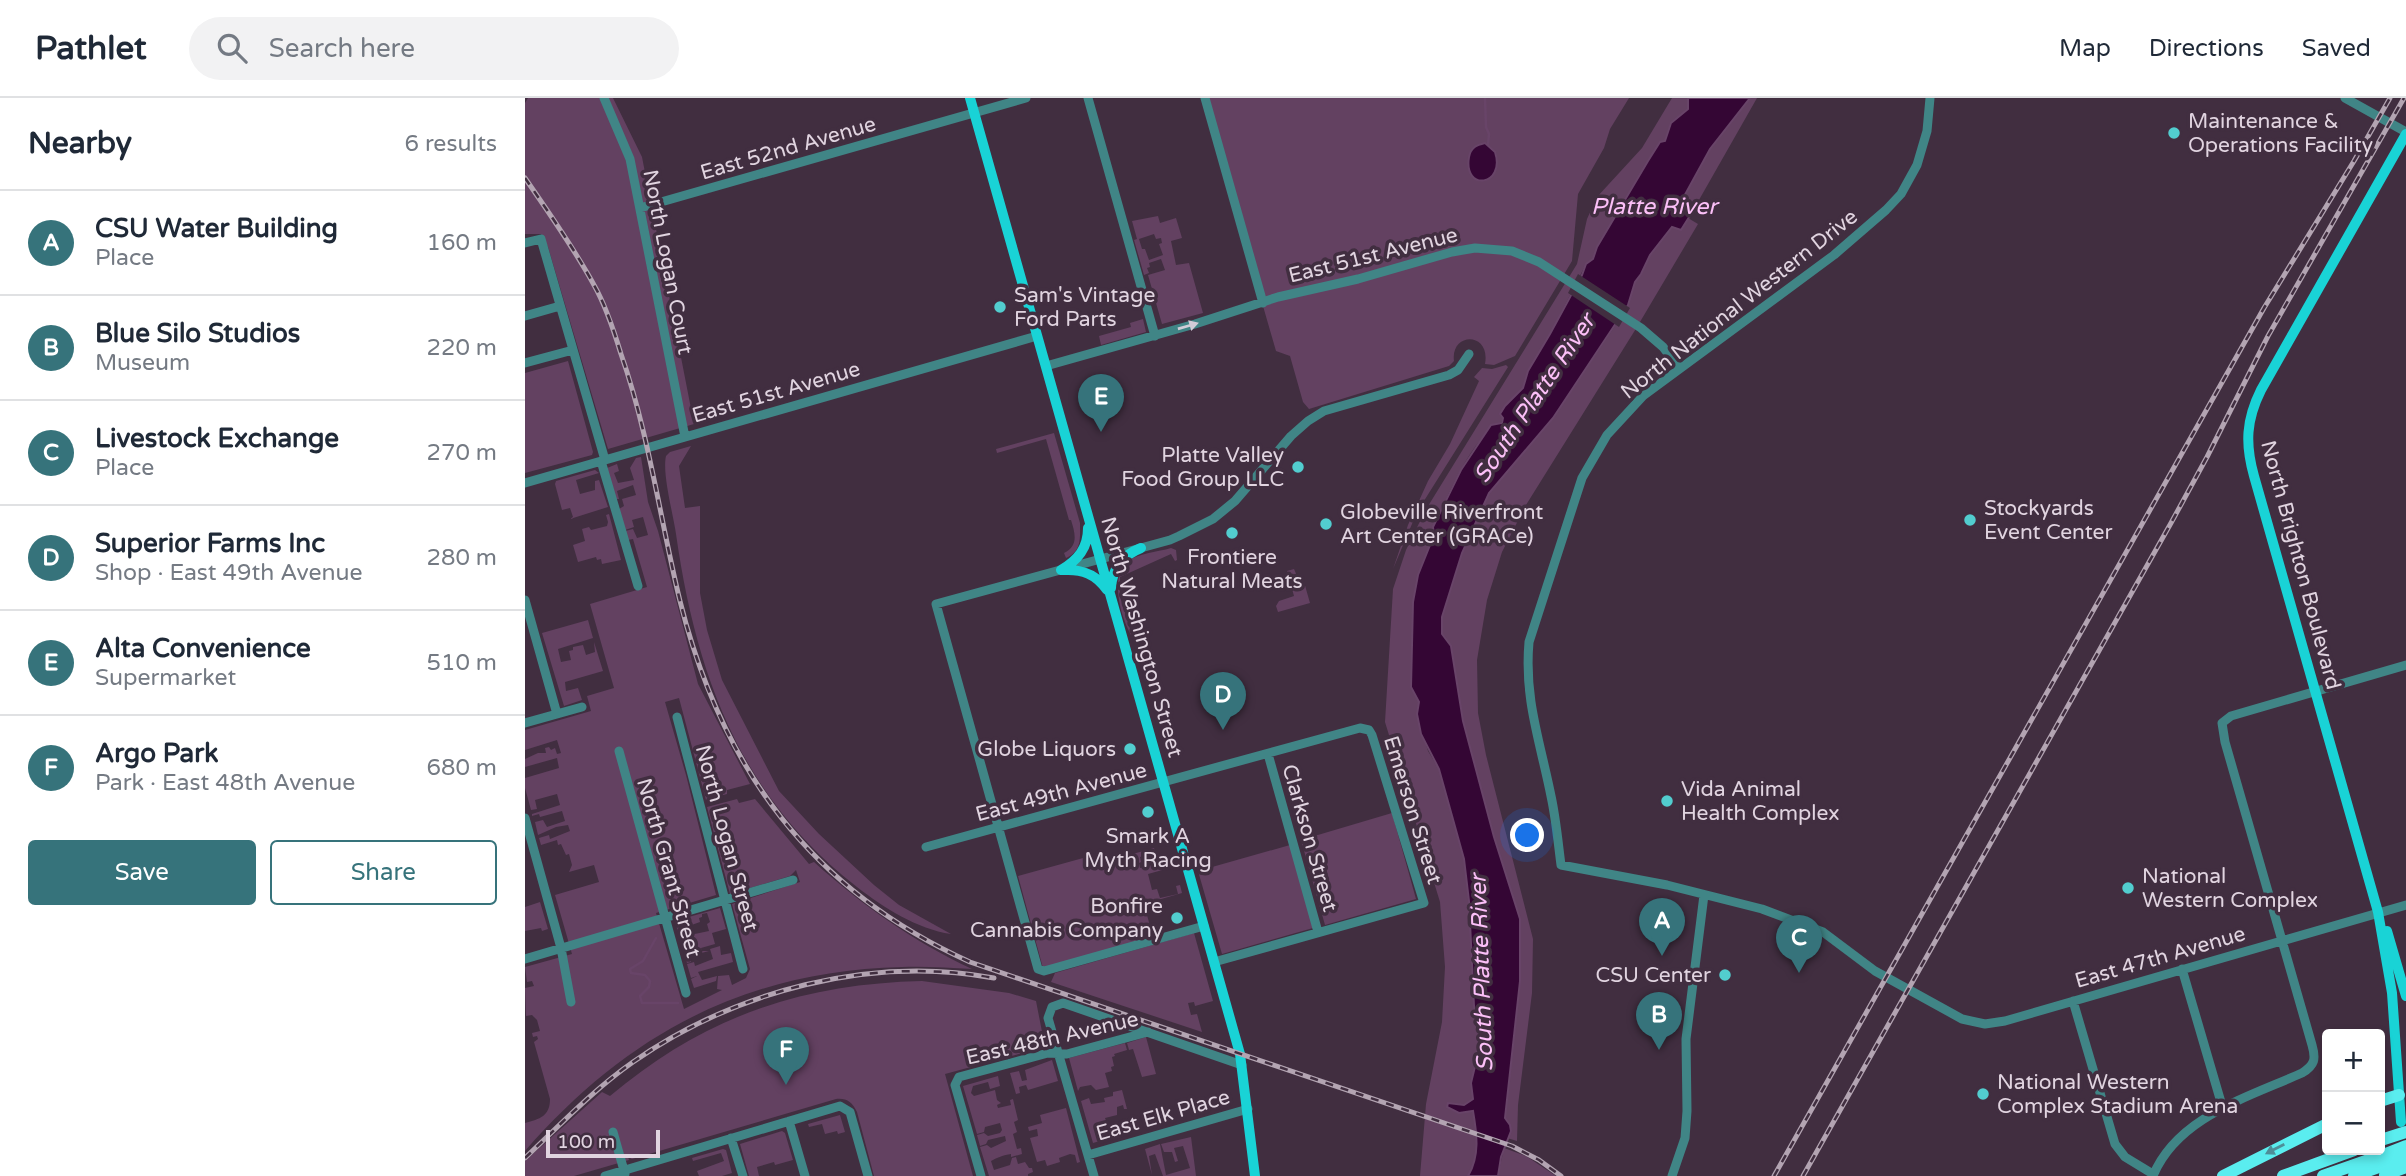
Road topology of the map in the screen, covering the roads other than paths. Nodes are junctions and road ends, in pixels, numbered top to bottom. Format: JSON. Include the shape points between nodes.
{"nodes":[{"id":1,"x":604,"y":98,"type":"edge"},
{"id":2,"x":970,"y":98,"type":"edge"},
{"id":3,"x":1026,"y":98,"type":"edge"},
{"id":4,"x":1088,"y":98,"type":"edge"},
{"id":5,"x":1205,"y":98,"type":"edge"},
{"id":6,"x":1930,"y":98,"type":"edge"},
{"id":7,"x":2345,"y":98,"type":"edge"},
{"id":8,"x":974,"y":113,"type":"junction"},
{"id":9,"x":2406,"y":133,"type":"edge"},
{"id":10,"x":640,"y":208,"type":"junction"},
{"id":11,"x":525,"y":243,"type":"edge"},
{"id":12,"x":1263,"y":303,"type":"junction"},
{"id":13,"x":560,"y":306,"type":"junction"},
{"id":14,"x":525,"y":316,"type":"edge"},
{"id":15,"x":1037,"y":335,"type":"junction"},
{"id":16,"x":1155,"y":336,"type":"junction"},
{"id":17,"x":573,"y":350,"type":"junction"},
{"id":18,"x":1469,"y":354,"type":"dead end"},
{"id":19,"x":525,"y":363,"type":"edge"},
{"id":20,"x":1046,"y":366,"type":"junction"},
{"id":21,"x":1679,"y":368,"type":"junction"},
{"id":22,"x":685,"y":437,"type":"junction"},
{"id":23,"x":603,"y":460,"type":"junction"},
{"id":24,"x":525,"y":483,"type":"edge"},
{"id":25,"x":1088,"y":514,"type":"junction"},
{"id":26,"x":1141,"y":548,"type":"junction"},
{"id":27,"x":1100,"y":559,"type":"junction"},
{"id":28,"x":1061,"y":570,"type":"junction"},
{"id":29,"x":638,"y":586,"type":"dead end"},
{"id":30,"x":1111,"y":597,"type":"junction"},
{"id":31,"x":525,"y":600,"type":"edge"},
{"id":32,"x":2406,"y":664,"type":"edge"},
{"id":33,"x":2315,"y":691,"type":"junction"},
{"id":34,"x":582,"y":707,"type":"dead end"},
{"id":35,"x":557,"y":714,"type":"junction"},
{"id":36,"x":677,"y":716,"type":"dead end"},
{"id":37,"x":525,"y":723,"type":"edge"},
{"id":38,"x":1367,"y":729,"type":"joint"},
{"id":39,"x":619,"y":751,"type":"dead end"},
{"id":40,"x":1268,"y":754,"type":"junction"},
{"id":41,"x":1163,"y":782,"type":"junction"},
{"id":42,"x":525,"y":818,"type":"edge"},
{"id":43,"x":998,"y":827,"type":"junction"},
{"id":44,"x":926,"y":847,"type":"dead end"},
{"id":45,"x":1561,"y":865,"type":"joint"},
{"id":46,"x":793,"y":880,"type":"dead end"},
{"id":47,"x":1704,"y":895,"type":"junction"},
{"id":48,"x":725,"y":900,"type":"junction"},
{"id":49,"x":2406,"y":905,"type":"edge"},
{"id":50,"x":2378,"y":912,"type":"junction"},
{"id":51,"x":665,"y":918,"type":"junction"},
{"id":52,"x":1204,"y":926,"type":"junction"},
{"id":53,"x":1318,"y":932,"type":"junction"},
{"id":54,"x":2283,"y":940,"type":"junction"},
{"id":55,"x":561,"y":948,"type":"junction"},
{"id":56,"x":525,"y":959,"type":"edge"},
{"id":57,"x":1214,"y":962,"type":"junction"},
{"id":58,"x":743,"y":969,"type":"dead end"},
{"id":59,"x":2182,"y":969,"type":"junction"},
{"id":60,"x":686,"y":993,"type":"dead end"},
{"id":61,"x":2406,"y":996,"type":"edge"},
{"id":62,"x":2073,"y":1001,"type":"junction"},
{"id":63,"x":571,"y":1002,"type":"dead end"},
{"id":64,"x":1148,"y":1032,"type":"junction"},
{"id":65,"x":1059,"y":1054,"type":"junction"},
{"id":66,"x":1242,"y":1065,"type":"junction"},
{"id":67,"x":2402,"y":1094,"type":"edge"},
{"id":68,"x":2385,"y":1099,"type":"edge"},
{"id":69,"x":1248,"y":1109,"type":"junction"},
{"id":70,"x":2223,"y":1109,"type":"junction"},
{"id":71,"x":789,"y":1121,"type":"junction"},
{"id":72,"x":2322,"y":1126,"type":"edge"},
{"id":73,"x":2403,"y":1127,"type":"edge"},
{"id":74,"x":613,"y":1132,"type":"dead end"},
{"id":75,"x":731,"y":1138,"type":"junction"},
{"id":76,"x":2385,"y":1138,"type":"edge"},
{"id":77,"x":2406,"y":1146,"type":"edge"},
{"id":78,"x":1088,"y":1154,"type":"junction"},
{"id":79,"x":2340,"y":1155,"type":"edge"},
{"id":80,"x":2406,"y":1157,"type":"edge"},
{"id":81,"x":2406,"y":1167,"type":"edge"},
{"id":82,"x":2383,"y":1168,"type":"edge"},
{"id":83,"x":625,"y":1173,"type":"edge"},
{"id":84,"x":2153,"y":1175,"type":"edge"},
{"id":85,"x":605,"y":1176,"type":"edge"},
{"id":86,"x":743,"y":1176,"type":"edge"},
{"id":87,"x":805,"y":1176,"type":"edge"},
{"id":88,"x":868,"y":1176,"type":"edge"},
{"id":89,"x":981,"y":1176,"type":"edge"},
{"id":90,"x":1094,"y":1176,"type":"edge"},
{"id":91,"x":1255,"y":1176,"type":"edge"},
{"id":92,"x":1672,"y":1176,"type":"edge"},
{"id":93,"x":2223,"y":1176,"type":"edge"},
{"id":94,"x":2283,"y":1176,"type":"edge"},
{"id":95,"x":2323,"y":1176,"type":"edge"},
{"id":96,"x":2354,"y":1176,"type":"edge"}],
"edges":[{"from":1,"to":10,"type":"street","name":"North Logan Court","via":[[630,159]]},
{"from":2,"to":8,"type":"main road","name":"North Washington Street"},
{"from":3,"to":8,"type":"street","name":"East 52nd Avenue"},
{"from":4,"to":16,"type":"street"},
{"from":5,"to":12,"type":"street"},
{"from":6,"to":21,"type":"street","name":"North National Western Drive","via":[[1917,165],[1901,194],[1835,255]]},
{"from":7,"to":9,"type":"street"},
{"from":8,"to":10,"type":"street","name":"East 52nd Avenue"},
{"from":8,"to":15,"type":"main road","name":"North Washington Street"},
{"from":9,"to":33,"type":"main road","name":"North Brighton Boulevard","via":[[2261,390],[2248,423],[2248,455]]},
{"from":10,"to":22,"type":"street","name":"North Logan Court"},
{"from":11,"to":13,"type":"street","via":[[541,239]]},
{"from":16,"to":12,"type":"street","name":"East 51st Avenue","one_way":true},
{"from":12,"to":21,"type":"street","name":"East 51st Avenue","via":[[1452,252],[1475,248],[1511,251],[1556,273],[1641,328]]},
{"from":13,"to":14,"type":"street"},
{"from":13,"to":17,"type":"street"},
{"from":15,"to":20,"type":"main road","name":"North Washington Street"},
{"from":15,"to":22,"type":"street","name":"East 51st Avenue"},
{"from":16,"to":20,"type":"street","name":"East 51st Avenue"},
{"from":17,"to":19,"type":"street"},
{"from":17,"to":23,"type":"street"},
{"from":18,"to":26,"type":"street","via":[[1449,375],[1324,411],[1291,436],[1235,501],[1213,519]]},
{"from":20,"to":25,"type":"main road","name":"North Washington Street"},
{"from":21,"to":45,"type":"street","name":"North National Western Drive","via":[[1622,417],[1594,455],[1569,514],[1529,642],[1528,692],[1552,799]]},
{"from":22,"to":23,"type":"street","name":"East 51st Avenue"},
{"from":23,"to":24,"type":"street","name":"East 51st Avenue"},
{"from":23,"to":29,"type":"street"},
{"from":25,"to":27,"type":"main road","name":"North Washington Street"},
{"from":25,"to":28,"type":"main road","via":[[1083,550]]},
{"from":26,"to":27,"type":"street"},
{"from":26,"to":30,"type":"main road","via":[[1117,566]]},
{"from":27,"to":28,"type":"street"},
{"from":27,"to":30,"type":"main road","name":"North Washington Street"},
{"from":28,"to":30,"type":"main road","via":[[1091,574]]},
{"from":28,"to":43,"type":"street","via":[[936,604]]},
{"from":30,"to":41,"type":"main road","name":"North Washington Street"},
{"from":31,"to":35,"type":"street"},
{"from":32,"to":33,"type":"street"},
{"from":33,"to":50,"type":"main road","name":"North Brighton Boulevard"},
{"from":33,"to":54,"type":"street","via":[[2231,716],[2222,727]]},
{"from":34,"to":35,"type":"street"},
{"from":35,"to":37,"type":"street"},
{"from":36,"to":48,"type":"street","name":"North Logan Street"},
{"from":38,"to":40,"type":"street","name":"East 49th Avenue"},
{"from":38,"to":53,"type":"street","name":"Emerson Street","via":[[1424,903]]},
{"from":39,"to":51,"type":"street","name":"North Grant Street"},
{"from":40,"to":41,"type":"street","name":"East 49th Avenue"},
{"from":40,"to":53,"type":"street","name":"Clarkson Street"},
{"from":41,"to":43,"type":"street","name":"East 49th Avenue"},
{"from":41,"to":52,"type":"main road","name":"North Washington Street"},
{"from":42,"to":55,"type":"street"},
{"from":43,"to":44,"type":"street","name":"East 49th Avenue"},
{"from":43,"to":52,"type":"street","via":[[1039,970]]},
{"from":45,"to":47,"type":"street","name":"East 47th Avenue"},
{"from":46,"to":48,"type":"street"},
{"from":47,"to":62,"type":"street","name":"East 47th Avenue","via":[[1762,909],[1823,932],[1875,971],[1962,1019],[1985,1024],[2005,1021]]},
{"from":47,"to":92,"type":"street","via":[[1686,1038],[1686,1137]]},
{"from":48,"to":51,"type":"street"},
{"from":48,"to":58,"type":"street","name":"North Logan Street"},
{"from":49,"to":50,"type":"street","name":"East 47th Avenue"},
{"from":50,"to":54,"type":"street","name":"East 47th Avenue"},
{"from":50,"to":61,"type":"main road","name":"North Brighton Boulevard"},
{"from":50,"to":67,"type":"main road","name":"North Brighton Boulevard"},
{"from":51,"to":55,"type":"street"},
{"from":51,"to":60,"type":"street","name":"North Grant Street"},
{"from":52,"to":57,"type":"main road","name":"North Washington Street"},
{"from":53,"to":57,"type":"street"},
{"from":54,"to":59,"type":"street","name":"East 47th Avenue"},
{"from":54,"to":70,"type":"street","via":[[2315,1055],[2312,1066]]},
{"from":55,"to":56,"type":"street"},
{"from":55,"to":63,"type":"street"},
{"from":57,"to":66,"type":"main road","name":"North Washington Street"},
{"from":59,"to":62,"type":"street","name":"East 47th Avenue"},
{"from":59,"to":70,"type":"street"},
{"from":62,"to":84,"type":"street","via":[[2115,1144],[2125,1157]]},
{"from":64,"to":65,"type":"street","name":"East 48th Avenue"},
{"from":64,"to":65,"type":"street","via":[[1059,1003],[1048,1014]]},
{"from":64,"to":66,"type":"street","name":"East 48th Avenue"},
{"from":65,"to":78,"type":"street"},
{"from":65,"to":89,"type":"street","name":"East 48th Avenue","via":[[1048,1053],[956,1080]]},
{"from":66,"to":69,"type":"main road","name":"North Washington Street"},
{"from":67,"to":68,"type":"highway"},
{"from":67,"to":73,"type":"main road","name":"North Brighton Boulevard"},
{"from":69,"to":78,"type":"street","name":"East Elk Place"},
{"from":69,"to":91,"type":"main road","name":"North Washington Street"},
{"from":70,"to":84,"type":"street","via":[[2178,1138]]},
{"from":71,"to":75,"type":"street"},
{"from":71,"to":87,"type":"street"},
{"from":71,"to":88,"type":"street","via":[[846,1108]]},
{"from":72,"to":93,"type":"highway","one_way":true},
{"from":73,"to":76,"type":"highway","bridge":true},
{"from":74,"to":83,"type":"street"},
{"from":75,"to":83,"type":"street"},
{"from":75,"to":86,"type":"street"},
{"from":77,"to":82,"type":"highway","bridge":true},
{"from":78,"to":90,"type":"street"},
{"from":79,"to":94,"type":"highway"},
{"from":80,"to":82,"type":"highway","bridge":true},
{"from":81,"to":82,"type":"highway","bridge":true},
{"from":82,"to":95,"type":"highway"},
{"from":82,"to":96,"type":"highway"},
{"from":83,"to":85,"type":"street"}]}
